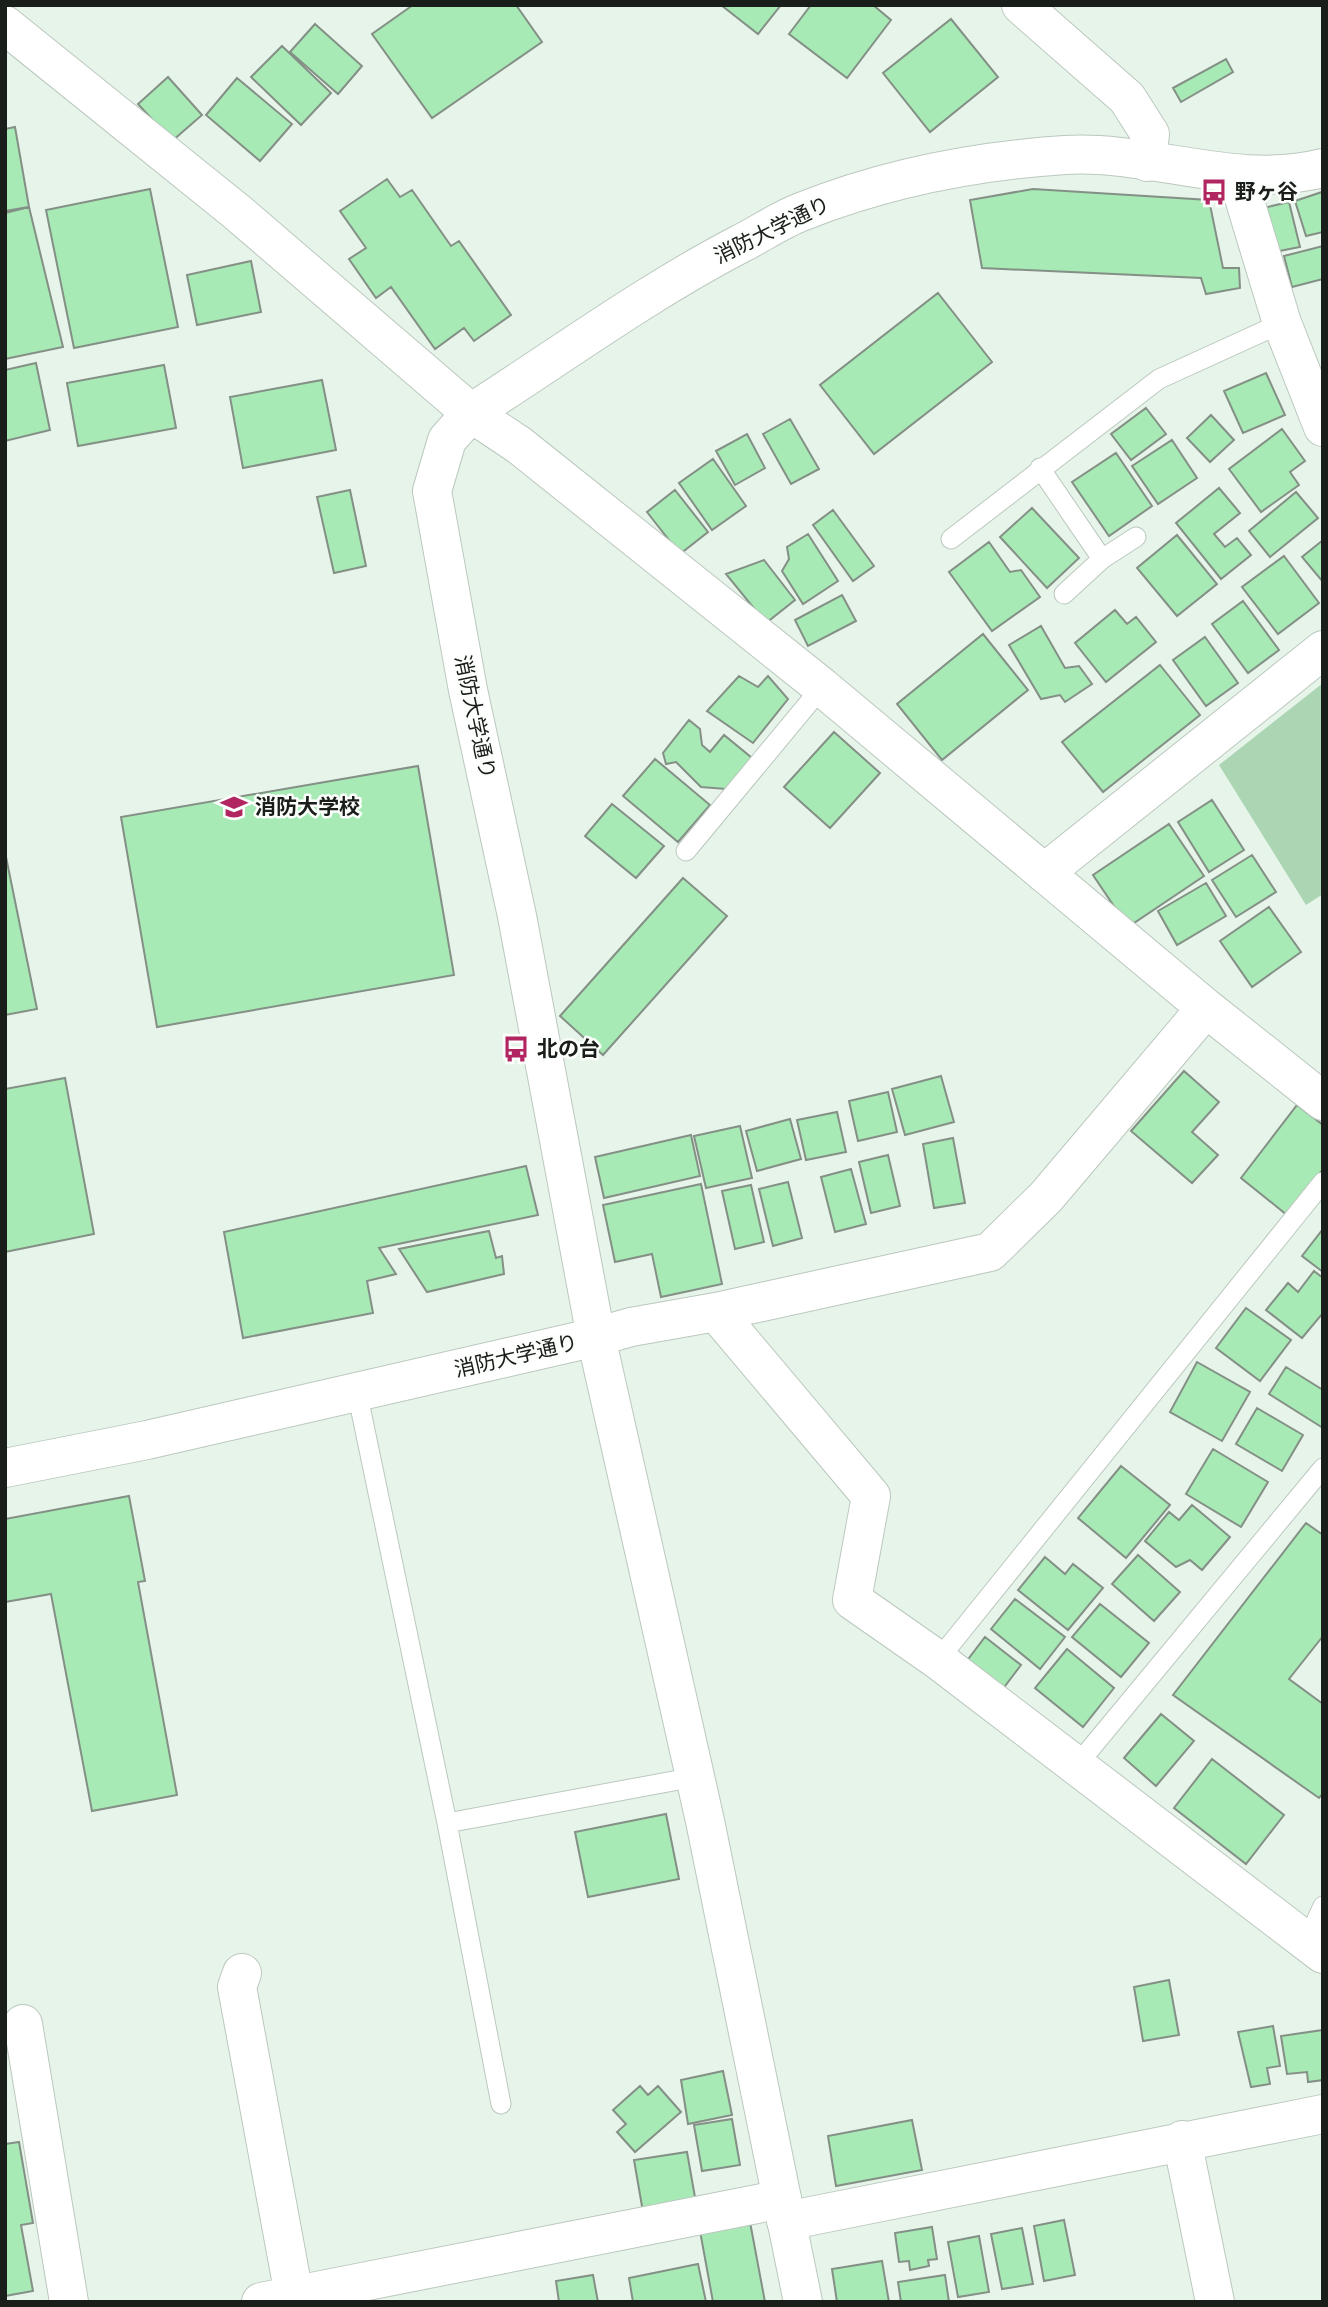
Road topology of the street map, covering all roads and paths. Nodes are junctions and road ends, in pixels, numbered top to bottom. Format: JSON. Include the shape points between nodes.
{"nodes":[{"id":1,"x":1021,"y":5,"type":"edge"},
{"id":2,"x":5,"y":24,"type":"edge"},
{"id":3,"x":1148,"y":148,"type":"junction"},
{"id":4,"x":1323,"y":168,"type":"edge"},
{"id":5,"x":1237,"y":175,"type":"junction"},
{"id":6,"x":1282,"y":323,"type":"junction"},
{"id":7,"x":471,"y":414,"type":"junction"},
{"id":8,"x":1323,"y":427,"type":"edge"},
{"id":9,"x":1040,"y":468,"type":"junction"},
{"id":10,"x":1136,"y":537,"type":"dead end"},
{"id":11,"x":951,"y":539,"type":"dead end"},
{"id":12,"x":1102,"y":559,"type":"junction"},
{"id":13,"x":1064,"y":594,"type":"dead end"},
{"id":14,"x":1323,"y":650,"type":"edge"},
{"id":15,"x":822,"y":687,"type":"junction"},
{"id":16,"x":686,"y":851,"type":"dead end"},
{"id":17,"x":1044,"y":873,"type":"junction"},
{"id":18,"x":1206,"y":1008,"type":"junction"},
{"id":19,"x":1323,"y":1101,"type":"edge"},
{"id":20,"x":1323,"y":1182,"type":"edge"},
{"id":21,"x":716,"y":1312,"type":"junction"},
{"id":22,"x":596,"y":1337,"type":"junction"},
{"id":23,"x":357,"y":1392,"type":"junction"},
{"id":24,"x":5,"y":1468,"type":"edge"},
{"id":25,"x":1323,"y":1468,"type":"edge"},
{"id":26,"x":938,"y":1660,"type":"junction"},
{"id":27,"x":1077,"y":1765,"type":"junction"},
{"id":28,"x":695,"y":1777,"type":"junction"},
{"id":29,"x":447,"y":1824,"type":"junction"},
{"id":30,"x":1323,"y":1906,"type":"edge"},
{"id":31,"x":1315,"y":1947,"type":"edge"},
{"id":32,"x":242,"y":1973,"type":"dead end"},
{"id":33,"x":23,"y":2024,"type":"dead end"},
{"id":34,"x":501,"y":2104,"type":"dead end"},
{"id":35,"x":1323,"y":2114,"type":"edge"},
{"id":36,"x":1182,"y":2140,"type":"junction"},
{"id":37,"x":784,"y":2210,"type":"junction"},
{"id":38,"x":277,"y":2299,"type":"edge"},
{"id":39,"x":69,"y":2302,"type":"edge"},
{"id":40,"x":803,"y":2302,"type":"edge"},
{"id":41,"x":1216,"y":2302,"type":"edge"}],
"edges":[{"from":1,"to":3,"type":"street","via":[[1127,98]]},
{"from":2,"to":7,"type":"street","via":[[237,212]]},
{"from":3,"to":5,"type":"street","name":"消防大学通り"},
{"from":3,"to":7,"type":"street","name":"消防大学通り","via":[[1004,159],[906,179],[798,213],[674,279]]},
{"from":4,"to":5,"type":"street","name":"消防大学通り"},
{"from":5,"to":6,"type":"street"},
{"from":6,"to":8,"type":"street"},
{"from":6,"to":9,"type":"lane","via":[[1159,379]]},
{"from":7,"to":15,"type":"street","via":[[519,445]]},
{"from":7,"to":22,"type":"street","name":"消防大学通り","via":[[447,440],[432,491]]},
{"from":9,"to":11,"type":"lane"},
{"from":9,"to":12,"type":"lane"},
{"from":10,"to":12,"type":"lane"},
{"from":12,"to":13,"type":"lane"},
{"from":14,"to":17,"type":"street"},
{"from":15,"to":16,"type":"lane"},
{"from":15,"to":17,"type":"street"},
{"from":17,"to":18,"type":"street"},
{"from":18,"to":19,"type":"street"},
{"from":18,"to":21,"type":"street","via":[[1046,1197],[990,1252]]},
{"from":20,"to":26,"type":"lane"},
{"from":21,"to":22,"type":"street"},
{"from":21,"to":26,"type":"street","via":[[871,1496],[852,1600]]},
{"from":22,"to":23,"type":"street","name":"消防大学通り"},
{"from":22,"to":28,"type":"street"},
{"from":23,"to":24,"type":"street","name":"消防大学通り"},
{"from":23,"to":29,"type":"lane"},
{"from":25,"to":27,"type":"lane"},
{"from":26,"to":27,"type":"street"},
{"from":27,"to":31,"type":"street"},
{"from":28,"to":29,"type":"lane"},
{"from":28,"to":37,"type":"street"},
{"from":29,"to":34,"type":"lane"},
{"from":30,"to":31,"type":"lane"},
{"from":32,"to":38,"type":"street","via":[[237,1987]]},
{"from":33,"to":39,"type":"street"},
{"from":35,"to":36,"type":"street"},
{"from":36,"to":37,"type":"street"},
{"from":36,"to":41,"type":"street"},
{"from":37,"to":38,"type":"street"},
{"from":37,"to":40,"type":"street"}]}
